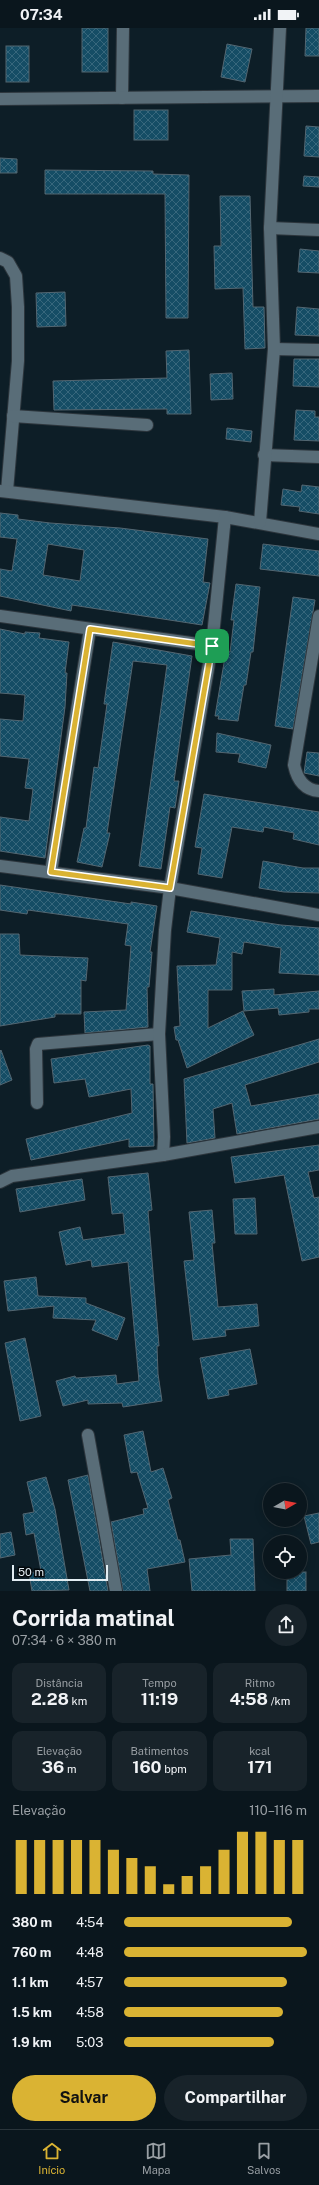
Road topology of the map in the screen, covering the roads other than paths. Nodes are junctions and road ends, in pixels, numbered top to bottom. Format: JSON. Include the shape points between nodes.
{"nodes":[{"id":1,"x":124,"y":28,"type":"edge"},
{"id":2,"x":280,"y":28,"type":"edge"},
{"id":3,"x":276,"y":94,"type":"junction"},
{"id":4,"x":319,"y":96,"type":"edge"},
{"id":5,"x":122,"y":98,"type":"junction"},
{"id":6,"x":0,"y":99,"type":"edge"},
{"id":7,"x":270,"y":228,"type":"junction"},
{"id":8,"x":319,"y":230,"type":"edge"},
{"id":9,"x":0,"y":258,"type":"edge"},
{"id":10,"x":274,"y":349,"type":"junction"},
{"id":11,"x":319,"y":350,"type":"edge"},
{"id":12,"x":13,"y":416,"type":"junction"},
{"id":13,"x":147,"y":425,"type":"dead end"},
{"id":14,"x":264,"y":455,"type":"junction"},
{"id":15,"x":319,"y":457,"type":"edge"},
{"id":16,"x":3,"y":491,"type":"edge"},
{"id":17,"x":225,"y":517,"type":"junction"},
{"id":18,"x":260,"y":522,"type":"junction"},
{"id":19,"x":319,"y":534,"type":"edge"},
{"id":20,"x":0,"y":616,"type":"edge"},
{"id":21,"x":319,"y":616,"type":"edge"},
{"id":22,"x":90,"y":629,"type":"junction"},
{"id":23,"x":212,"y":646,"type":"junction"},
{"id":24,"x":315,"y":656,"type":"edge"},
{"id":25,"x":319,"y":791,"type":"edge"},
{"id":26,"x":0,"y":866,"type":"edge"},
{"id":27,"x":51,"y":872,"type":"junction"},
{"id":28,"x":170,"y":888,"type":"junction"},
{"id":29,"x":319,"y":915,"type":"edge"},
{"id":30,"x":159,"y":1034,"type":"junction"},
{"id":31,"x":38,"y":1103,"type":"dead end"},
{"id":32,"x":319,"y":1127,"type":"edge"},
{"id":33,"x":163,"y":1155,"type":"junction"},
{"id":34,"x":0,"y":1182,"type":"edge"},
{"id":35,"x":88,"y":1435,"type":"dead end"},
{"id":36,"x":116,"y":1591,"type":"edge"}],
"edges":[{"from":1,"to":5,"type":"street"},
{"from":2,"to":3,"type":"street"},
{"from":3,"to":4,"type":"street"},
{"from":3,"to":5,"type":"street"},
{"from":3,"to":7,"type":"street"},
{"from":5,"to":6,"type":"street"},
{"from":7,"to":8,"type":"street"},
{"from":7,"to":10,"type":"street"},
{"from":9,"to":12,"type":"street","via":[[8,262],[16,276],[18,361]]},
{"from":10,"to":11,"type":"street"},
{"from":10,"to":14,"type":"street"},
{"from":12,"to":13,"type":"street"},
{"from":12,"to":16,"type":"street"},
{"from":14,"to":15,"type":"street"},
{"from":14,"to":18,"type":"street"},
{"from":16,"to":17,"type":"street"},
{"from":17,"to":18,"type":"street"},
{"from":17,"to":23,"type":"street"},
{"from":18,"to":19,"type":"street"},
{"from":20,"to":22,"type":"street"},
{"from":21,"to":24,"type":"street"},
{"from":22,"to":23,"type":"street"},
{"from":22,"to":27,"type":"street"},
{"from":23,"to":28,"type":"street"},
{"from":24,"to":25,"type":"street","via":[[294,765],[297,778],[312,791]]},
{"from":26,"to":27,"type":"street"},
{"from":27,"to":28,"type":"street"},
{"from":28,"to":29,"type":"street"},
{"from":28,"to":30,"type":"street"},
{"from":30,"to":31,"type":"street","via":[[38,1044]]},
{"from":30,"to":33,"type":"street"},
{"from":32,"to":33,"type":"street"},
{"from":33,"to":34,"type":"street","via":[[12,1176]]},
{"from":35,"to":36,"type":"street"}]}
